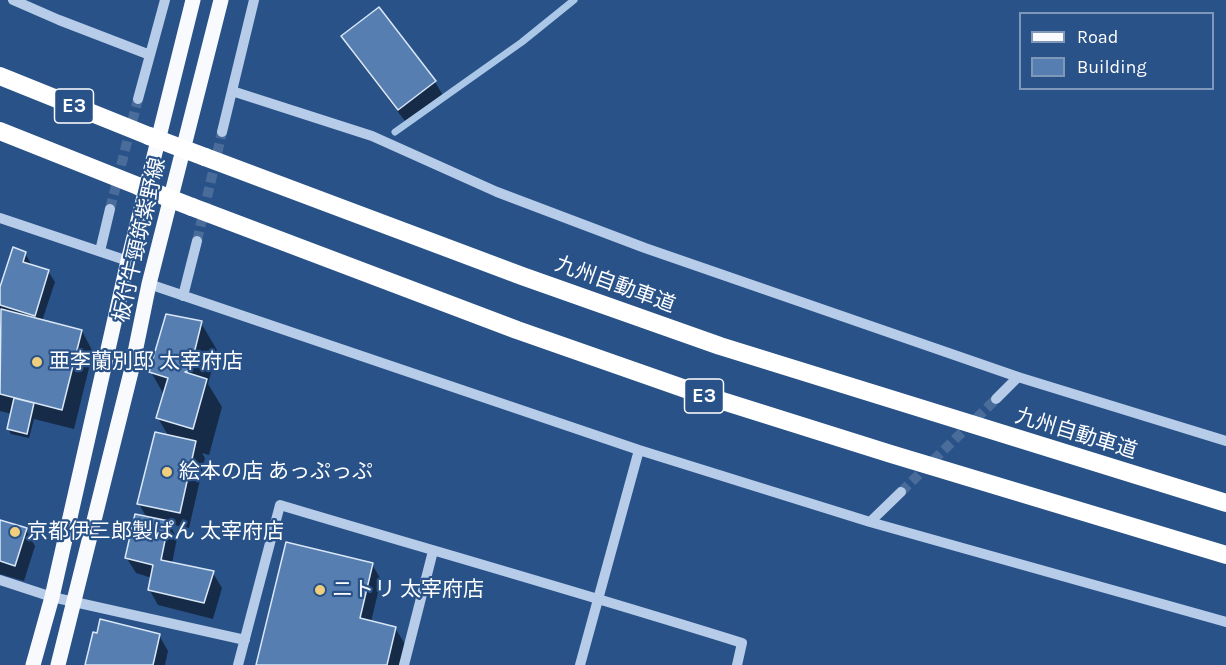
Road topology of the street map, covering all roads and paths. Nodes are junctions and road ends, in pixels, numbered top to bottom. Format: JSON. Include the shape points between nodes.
{"nodes":[{"id":1,"x":13,"y":0,"type":"edge"},
{"id":2,"x":165,"y":0,"type":"edge"},
{"id":3,"x":193,"y":0,"type":"edge"},
{"id":4,"x":221,"y":0,"type":"edge"},
{"id":5,"x":254,"y":0,"type":"edge"},
{"id":6,"x":150,"y":55,"type":"junction"},
{"id":7,"x":0,"y":76,"type":"edge"},
{"id":8,"x":232,"y":91,"type":"junction"},
{"id":9,"x":138,"y":99,"type":"tunnel mouth"},
{"id":10,"x":0,"y":131,"type":"edge"},
{"id":11,"x":222,"y":132,"type":"tunnel mouth"},
{"id":12,"x":111,"y":209,"type":"tunnel mouth"},
{"id":13,"x":0,"y":218,"type":"edge"},
{"id":14,"x":197,"y":241,"type":"tunnel mouth"},
{"id":15,"x":100,"y":251,"type":"junction"},
{"id":16,"x":128,"y":261,"type":"junction"},
{"id":17,"x":149,"y":284,"type":"junction"},
{"id":18,"x":183,"y":296,"type":"junction"},
{"id":19,"x":1018,"y":377,"type":"junction"},
{"id":20,"x":996,"y":399,"type":"tunnel mouth"},
{"id":21,"x":1226,"y":441,"type":"edge"},
{"id":22,"x":639,"y":450,"type":"junction"},
{"id":23,"x":901,"y":492,"type":"tunnel mouth"},
{"id":24,"x":1226,"y":503,"type":"edge"},
{"id":25,"x":870,"y":522,"type":"junction"},
{"id":26,"x":433,"y":551,"type":"junction"},
{"id":27,"x":1226,"y":555,"type":"edge"},
{"id":28,"x":0,"y":580,"type":"edge"},
{"id":29,"x":52,"y":597,"type":"junction"},
{"id":30,"x":597,"y":598,"type":"junction"},
{"id":31,"x":74,"y":602,"type":"junction"},
{"id":32,"x":1226,"y":622,"type":"edge"},
{"id":33,"x":244,"y":640,"type":"junction"},
{"id":34,"x":33,"y":665,"type":"edge"},
{"id":35,"x":58,"y":665,"type":"edge"},
{"id":36,"x":238,"y":665,"type":"edge"},
{"id":37,"x":404,"y":665,"type":"edge"},
{"id":38,"x":580,"y":665,"type":"edge"},
{"id":39,"x":737,"y":665,"type":"edge"}],
"edges":[{"from":1,"to":6,"type":"street"},
{"from":2,"to":6,"type":"street"},
{"from":3,"to":16,"type":"main road","name":"板付牛頸筑紫野線"},
{"from":4,"to":17,"type":"main road","name":"板付牛頸筑紫野線"},
{"from":5,"to":8,"type":"street"},
{"from":6,"to":9,"type":"street"},
{"from":7,"to":24,"type":"highway","name":"九州自動車道","number":"E3","bridge":true,"via":[[522,276],[720,346]]},
{"from":8,"to":11,"type":"street"},
{"from":8,"to":19,"type":"street","via":[[372,136],[496,192],[645,248]]},
{"from":10,"to":27,"type":"highway","number":"E3","bridge":true,"via":[[517,330],[697,393]]},
{"from":12,"to":15,"type":"street"},
{"from":13,"to":15,"type":"street"},
{"from":14,"to":18,"type":"street"},
{"from":15,"to":16,"type":"street"},
{"from":16,"to":29,"type":"main road","name":"板付牛頸筑紫野線"},
{"from":17,"to":18,"type":"street"},
{"from":17,"to":31,"type":"main road","name":"板付牛頸筑紫野線"},
{"from":18,"to":22,"type":"street"},
{"from":19,"to":20,"type":"street"},
{"from":19,"to":21,"type":"street"},
{"from":22,"to":25,"type":"street"},
{"from":22,"to":30,"type":"street"},
{"from":23,"to":25,"type":"street"},
{"from":25,"to":32,"type":"street"},
{"from":26,"to":30,"type":"street"},
{"from":26,"to":33,"type":"street","via":[[280,505]]},
{"from":26,"to":37,"type":"street"},
{"from":28,"to":29,"type":"street"},
{"from":29,"to":31,"type":"street"},
{"from":29,"to":34,"type":"main road","name":"板付牛頸筑紫野線"},
{"from":30,"to":38,"type":"street"},
{"from":30,"to":39,"type":"street","via":[[742,643]]},
{"from":31,"to":33,"type":"street"},
{"from":31,"to":35,"type":"main road","name":"板付牛頸筑紫野線"},
{"from":33,"to":36,"type":"street"}]}
